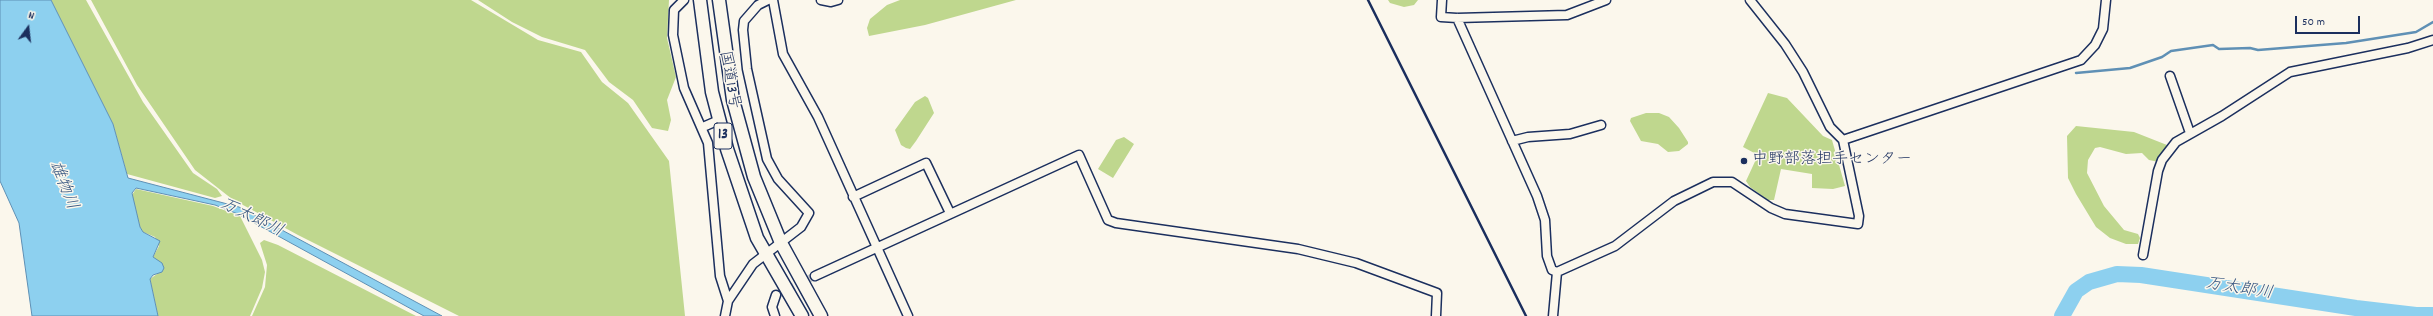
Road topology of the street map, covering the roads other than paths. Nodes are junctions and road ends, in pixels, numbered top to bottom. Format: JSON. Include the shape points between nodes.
{"nodes":[{"id":1,"x":684,"y":0,"type":"edge"},
{"id":2,"x":700,"y":0,"type":"edge"},
{"id":3,"x":768,"y":0,"type":"edge"},
{"id":4,"x":773,"y":0,"type":"edge"},
{"id":5,"x":821,"y":0,"type":"edge"},
{"id":6,"x":838,"y":0,"type":"edge"},
{"id":7,"x":1442,"y":0,"type":"edge"},
{"id":8,"x":1606,"y":0,"type":"edge"},
{"id":9,"x":1750,"y":0,"type":"edge"},
{"id":10,"x":2106,"y":0,"type":"edge"},
{"id":11,"x":720,"y":5,"type":"edge"},
{"id":12,"x":1456,"y":18,"type":"junction"},
{"id":13,"x":2433,"y":40,"type":"edge"},
{"id":14,"x":2170,"y":76,"type":"dead end"},
{"id":15,"x":719,"y":120,"type":"junction"},
{"id":16,"x":1601,"y":125,"type":"dead end"},
{"id":17,"x":702,"y":127,"type":"junction"},
{"id":18,"x":2190,"y":133,"type":"junction"},
{"id":19,"x":1843,"y":140,"type":"junction"},
{"id":20,"x":1512,"y":141,"type":"junction"},
{"id":21,"x":853,"y":197,"type":"junction"},
{"id":22,"x":950,"y":213,"type":"junction"},
{"id":23,"x":782,"y":243,"type":"junction"},
{"id":24,"x":875,"y":247,"type":"junction"},
{"id":25,"x":765,"y":254,"type":"junction"},
{"id":26,"x":2142,"y":255,"type":"dead end"},
{"id":27,"x":1557,"y":272,"type":"junction"},
{"id":28,"x":815,"y":276,"type":"tunnel mouth"},
{"id":29,"x":776,"y":295,"type":"dead end"},
{"id":30,"x":728,"y":301,"type":"junction"},
{"id":31,"x":725,"y":316,"type":"edge"},
{"id":32,"x":774,"y":316,"type":"edge"},
{"id":33,"x":802,"y":316,"type":"edge"},
{"id":34,"x":821,"y":316,"type":"edge"},
{"id":35,"x":908,"y":316,"type":"edge"},
{"id":36,"x":1436,"y":316,"type":"edge"},
{"id":37,"x":1553,"y":316,"type":"edge"}],
"edges":[{"from":1,"to":17,"type":"street","via":[[674,10],[673,35],[684,88]]},
{"from":2,"to":15,"type":"highway","name":"国道13号","number":"13","via":[[712,92]]},
{"from":3,"to":23,"type":"street","via":[[758,5],[744,21],[747,69],[767,158],[778,179],[809,213],[801,227]]},
{"from":4,"to":21,"type":"street","via":[[783,54],[818,117]]},
{"from":5,"to":6,"type":"street"},
{"from":7,"to":12,"type":"street","via":[[1441,17]]},
{"from":8,"to":12,"type":"street","via":[[1567,15]]},
{"from":9,"to":19,"type":"street","via":[[1785,44],[1803,72],[1830,128]]},
{"from":10,"to":19,"type":"street","via":[[2103,29],[2095,45],[2081,60]]},
{"from":11,"to":23,"type":"highway","name":"国道13号","number":"13","via":[[735,108],[754,177]]},
{"from":12,"to":20,"type":"street"},
{"from":13,"to":18,"type":"street","via":[[2408,48],[2290,72],[2222,116]]},
{"from":14,"to":18,"type":"street"},
{"from":15,"to":17,"type":"street"},
{"from":15,"to":25,"type":"highway","name":"国道13号","number":"13","via":[[726,149]]},
{"from":16,"to":20,"type":"street","via":[[1570,134],[1528,137]]},
{"from":17,"to":30,"type":"street","via":[[708,143],[720,276]]},
{"from":18,"to":26,"type":"street","via":[[2176,142],[2162,160],[2158,170]]},
{"from":19,"to":27,"type":"street","via":[[1859,216],[1858,224],[1785,214],[1771,208],[1732,182],[1713,182],[1674,201],[1615,246]]},
{"from":20,"to":27,"type":"street","via":[[1545,220],[1548,256],[1552,270]]},
{"from":21,"to":22,"type":"street","via":[[926,163]]},
{"from":21,"to":24,"type":"street"},
{"from":22,"to":24,"type":"street"},
{"from":22,"to":36,"type":"street","via":[[1079,155],[1108,220],[1298,249],[1356,262],[1436,293]]},
{"from":23,"to":25,"type":"street"},
{"from":23,"to":34,"type":"highway","number":"13"},
{"from":24,"to":28,"type":"street"},
{"from":24,"to":35,"type":"street"},
{"from":25,"to":30,"type":"street","via":[[740,280]]},
{"from":25,"to":33,"type":"highway","number":"13"},
{"from":27,"to":37,"type":"street"},
{"from":29,"to":32,"type":"street","via":[[772,307]]},
{"from":30,"to":31,"type":"street"}]}
